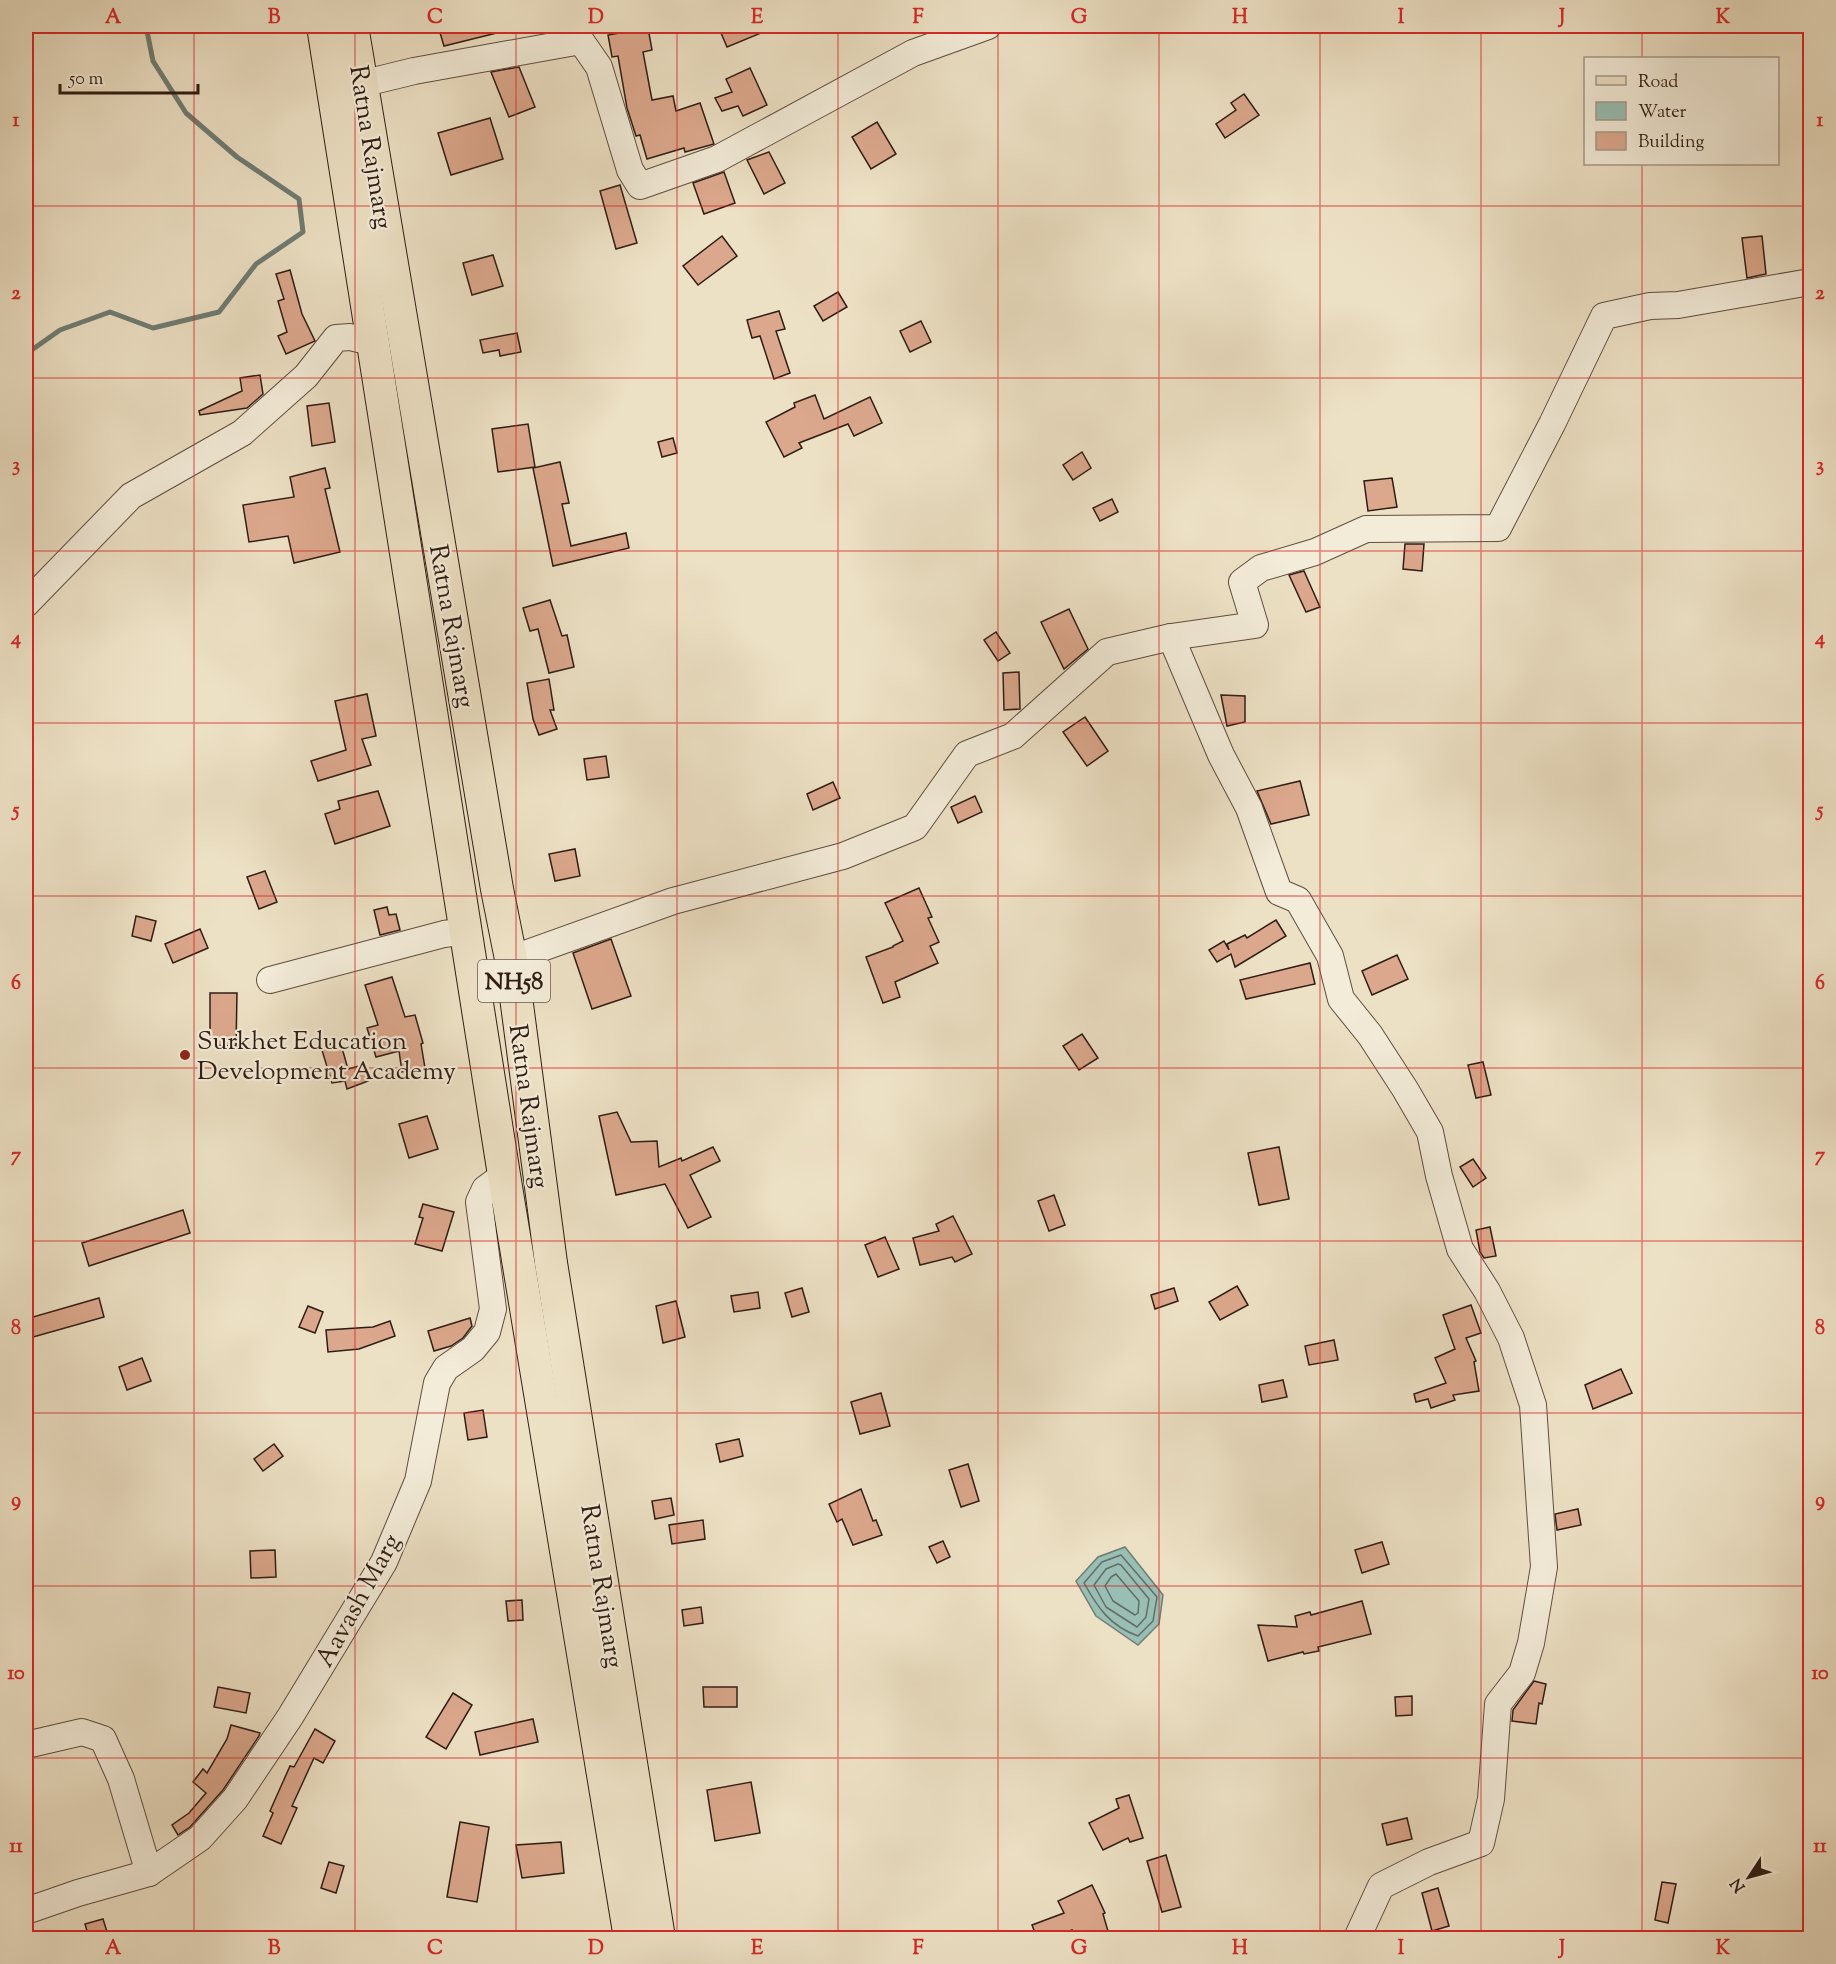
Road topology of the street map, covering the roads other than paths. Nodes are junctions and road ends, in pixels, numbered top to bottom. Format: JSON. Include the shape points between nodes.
{"nodes":[{"id":1,"x":323,"y":26,"type":"edge"},
{"id":2,"x":352,"y":26,"type":"edge"},
{"id":3,"x":988,"y":26,"type":"edge"},
{"id":4,"x":361,"y":84,"type":"junction"},
{"id":5,"x":1810,"y":282,"type":"edge"},
{"id":6,"x":374,"y":343,"type":"junction"},
{"id":7,"x":26,"y":604,"type":"edge"},
{"id":8,"x":1171,"y":637,"type":"junction"},
{"id":9,"x":467,"y":931,"type":"junction"},
{"id":10,"x":511,"y":958,"type":"junction"},
{"id":11,"x":270,"y":980,"type":"dead end"},
{"id":12,"x":504,"y":1175,"type":"junction"},
{"id":13,"x":26,"y":1745,"type":"edge"},
{"id":14,"x":149,"y":1873,"type":"junction"},
{"id":15,"x":26,"y":1911,"type":"edge"},
{"id":16,"x":630,"y":1938,"type":"edge"},
{"id":17,"x":659,"y":1938,"type":"edge"},
{"id":18,"x":1357,"y":1938,"type":"edge"}],
"edges":[{"from":1,"to":6,"type":"main road","name":"Ratna Rajmarg","number":"NH58"},
{"from":2,"to":4,"type":"main road","name":"Ratna Rajmarg","number":"NH58"},
{"from":3,"to":4,"type":"street","via":[[913,53],[717,159],[639,186],[630,170],[600,67],[580,41]]},
{"from":4,"to":10,"type":"main road","name":"Ratna Rajmarg","number":"NH58"},
{"from":5,"to":8,"type":"street","via":[[1604,316],[1498,528],[1366,529],[1315,552],[1261,568],[1242,582],[1255,625]]},
{"from":6,"to":7,"type":"street","via":[[336,338],[306,376],[242,434],[131,496]]},
{"from":6,"to":9,"type":"main road","name":"Ratna Rajmarg","number":"NH58"},
{"from":8,"to":10,"type":"street","via":[[1107,651],[1012,736],[967,754],[915,827],[843,856],[673,902]]},
{"from":8,"to":18,"type":"street","via":[[1221,755],[1249,808],[1279,892],[1298,900],[1330,956],[1341,999],[1370,1035],[1430,1132],[1438,1176],[1460,1249],[1510,1338],[1533,1405],[1544,1567],[1522,1673],[1498,1704],[1491,1799],[1481,1843],[1429,1862],[1381,1886]]},
{"from":9,"to":11,"type":"street"},
{"from":9,"to":12,"type":"main road","name":"Ratna Rajmarg","number":"NH58"},
{"from":10,"to":17,"type":"main road","name":"Ratna Rajmarg","number":"NH58","via":[[551,1263]]},
{"from":12,"to":14,"type":"street","name":"Aavash Marg","via":[[485,1189],[479,1202],[493,1309],[488,1332],[473,1349],[446,1368],[437,1383],[418,1481],[384,1562],[235,1799],[200,1838]]},
{"from":12,"to":16,"type":"main road","name":"Ratna Rajmarg","number":"NH58"},
{"from":13,"to":14,"type":"street","via":[[82,1732],[104,1739],[121,1779]]},
{"from":14,"to":15,"type":"street","name":"Aavash Marg"}]}
